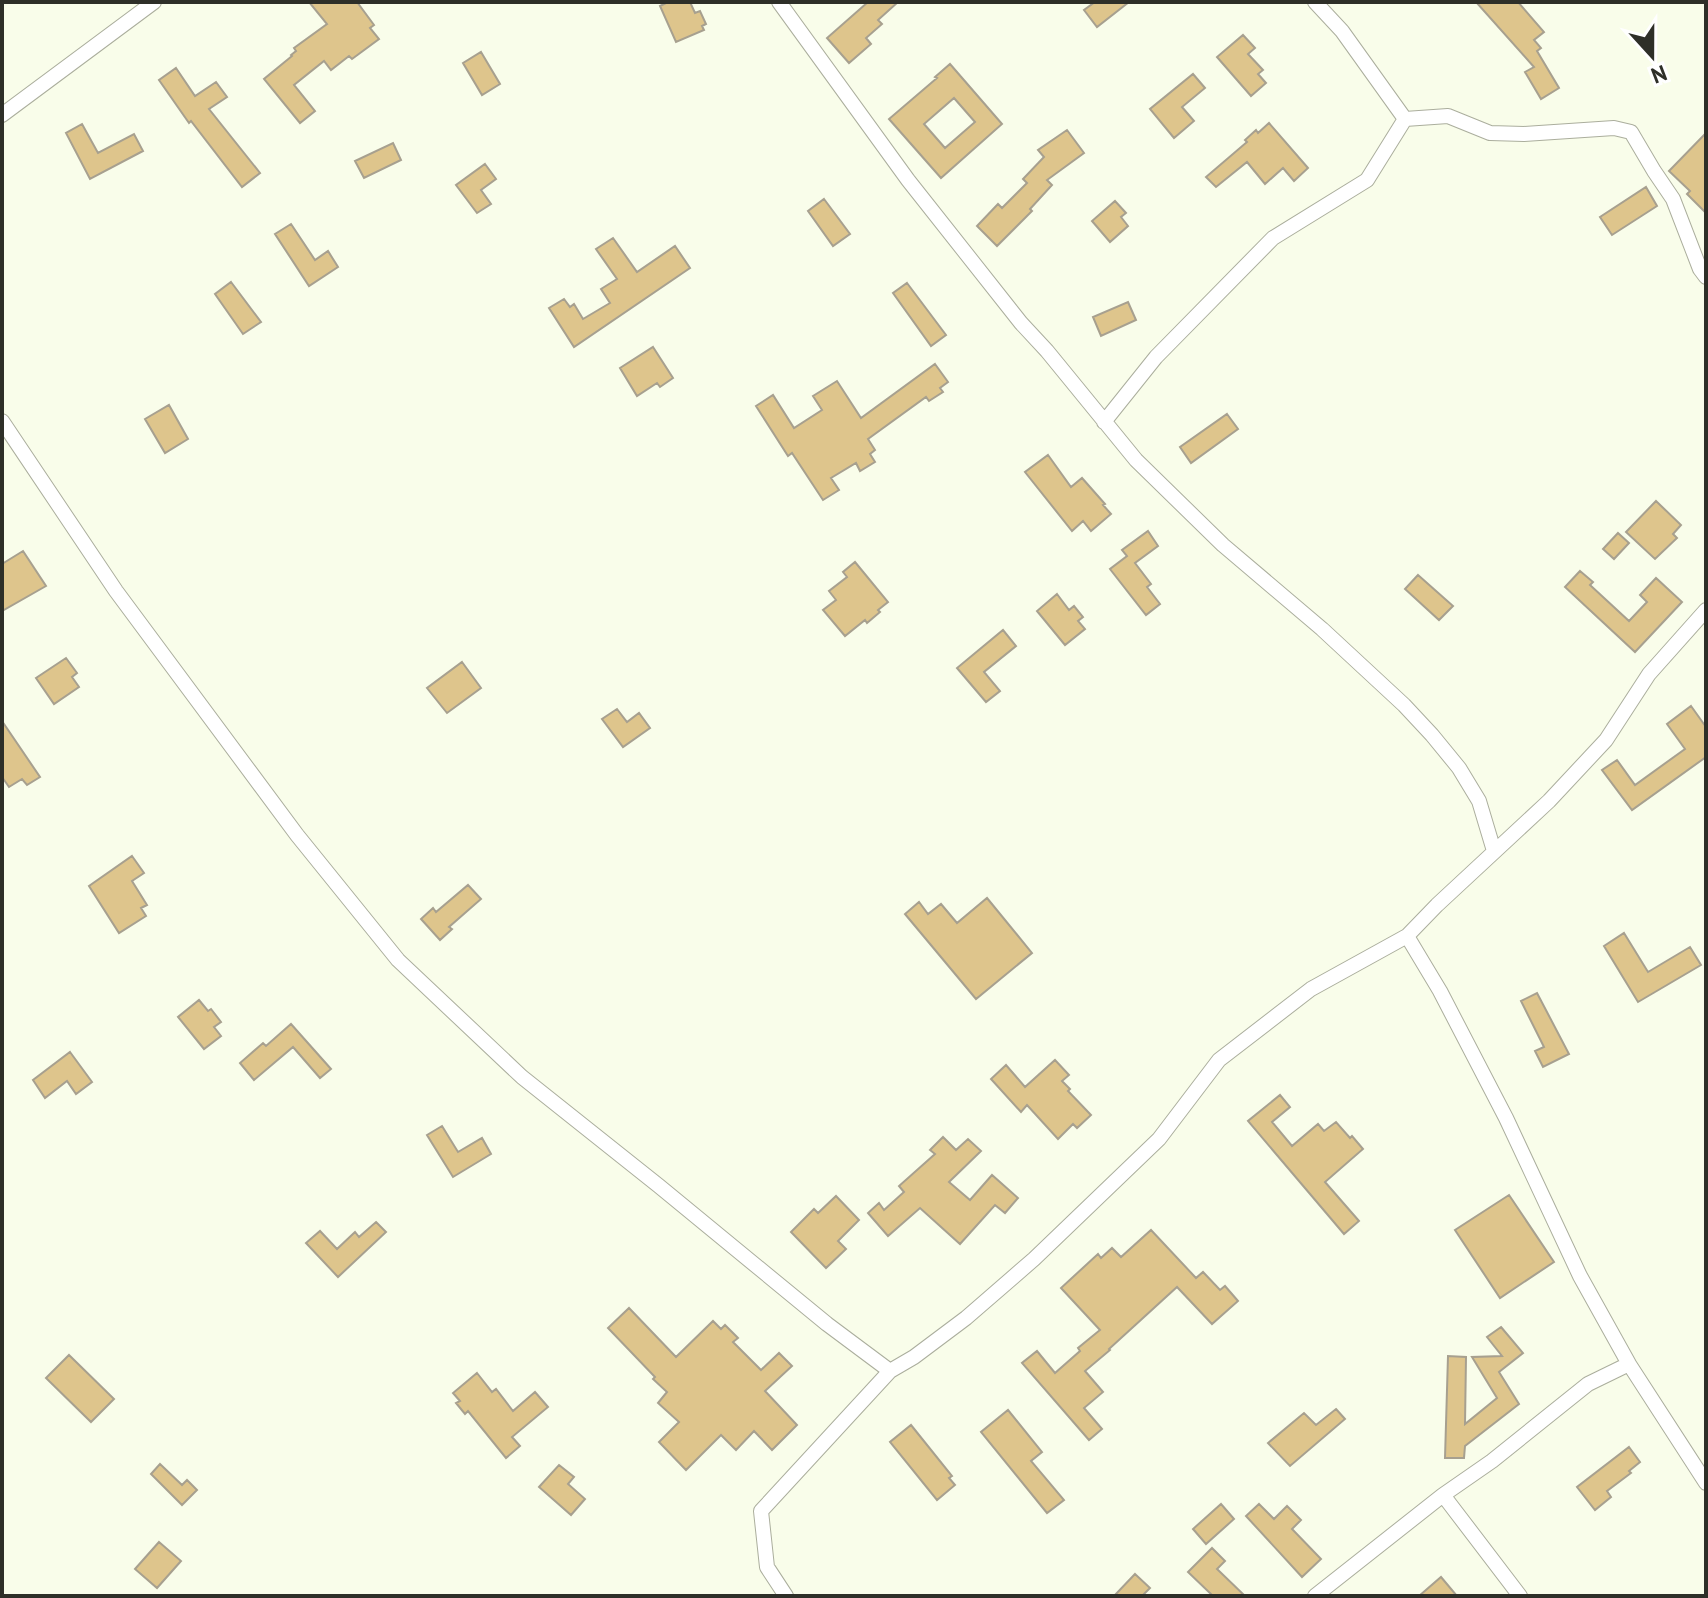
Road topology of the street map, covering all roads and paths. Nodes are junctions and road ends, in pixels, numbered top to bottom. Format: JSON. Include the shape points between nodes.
{"nodes":[{"id":1,"x":154,"y":2,"type":"edge"},
{"id":2,"x":779,"y":2,"type":"edge"},
{"id":3,"x":1315,"y":2,"type":"edge"},
{"id":4,"x":2,"y":115,"type":"edge"},
{"id":5,"x":1405,"y":119,"type":"junction"},
{"id":6,"x":1706,"y":277,"type":"edge"},
{"id":7,"x":2,"y":421,"type":"edge"},
{"id":8,"x":1104,"y":422,"type":"junction"},
{"id":9,"x":1706,"y":610,"type":"edge"},
{"id":10,"x":1494,"y":851,"type":"junction"},
{"id":11,"x":1407,"y":936,"type":"junction"},
{"id":12,"x":1629,"y":1364,"type":"junction"},
{"id":13,"x":890,"y":1371,"type":"junction"},
{"id":14,"x":1706,"y":1483,"type":"edge"},
{"id":15,"x":1443,"y":1495,"type":"junction"},
{"id":16,"x":786,"y":1596,"type":"edge"},
{"id":17,"x":1315,"y":1596,"type":"edge"},
{"id":18,"x":1520,"y":1596,"type":"edge"}],
"edges":[{"from":1,"to":4,"type":"street"},
{"from":2,"to":8,"type":"street","via":[[908,180]]},
{"from":3,"to":5,"type":"street"},
{"from":5,"to":6,"type":"street","via":[[1448,116],[1490,133],[1614,128],[1631,132],[1673,199]]},
{"from":5,"to":8,"type":"street","via":[[1367,180],[1273,238],[1156,357]]},
{"from":7,"to":13,"type":"street","via":[[126,604],[297,835],[398,960],[522,1077]]},
{"from":8,"to":10,"type":"street","via":[[1223,545],[1322,629],[1432,735],[1479,801]]},
{"from":9,"to":10,"type":"street","via":[[1649,674],[1606,740]]},
{"from":10,"to":11,"type":"street"},
{"from":11,"to":12,"type":"street","via":[[1506,1118],[1580,1276]]},
{"from":11,"to":13,"type":"street","via":[[1311,989],[1219,1060],[1159,1139],[1034,1259],[966,1318]]},
{"from":12,"to":14,"type":"street"},
{"from":12,"to":15,"type":"street","via":[[1588,1384]]},
{"from":13,"to":16,"type":"street","via":[[761,1511],[767,1567]]},
{"from":15,"to":17,"type":"street"},
{"from":15,"to":18,"type":"street"}]}
